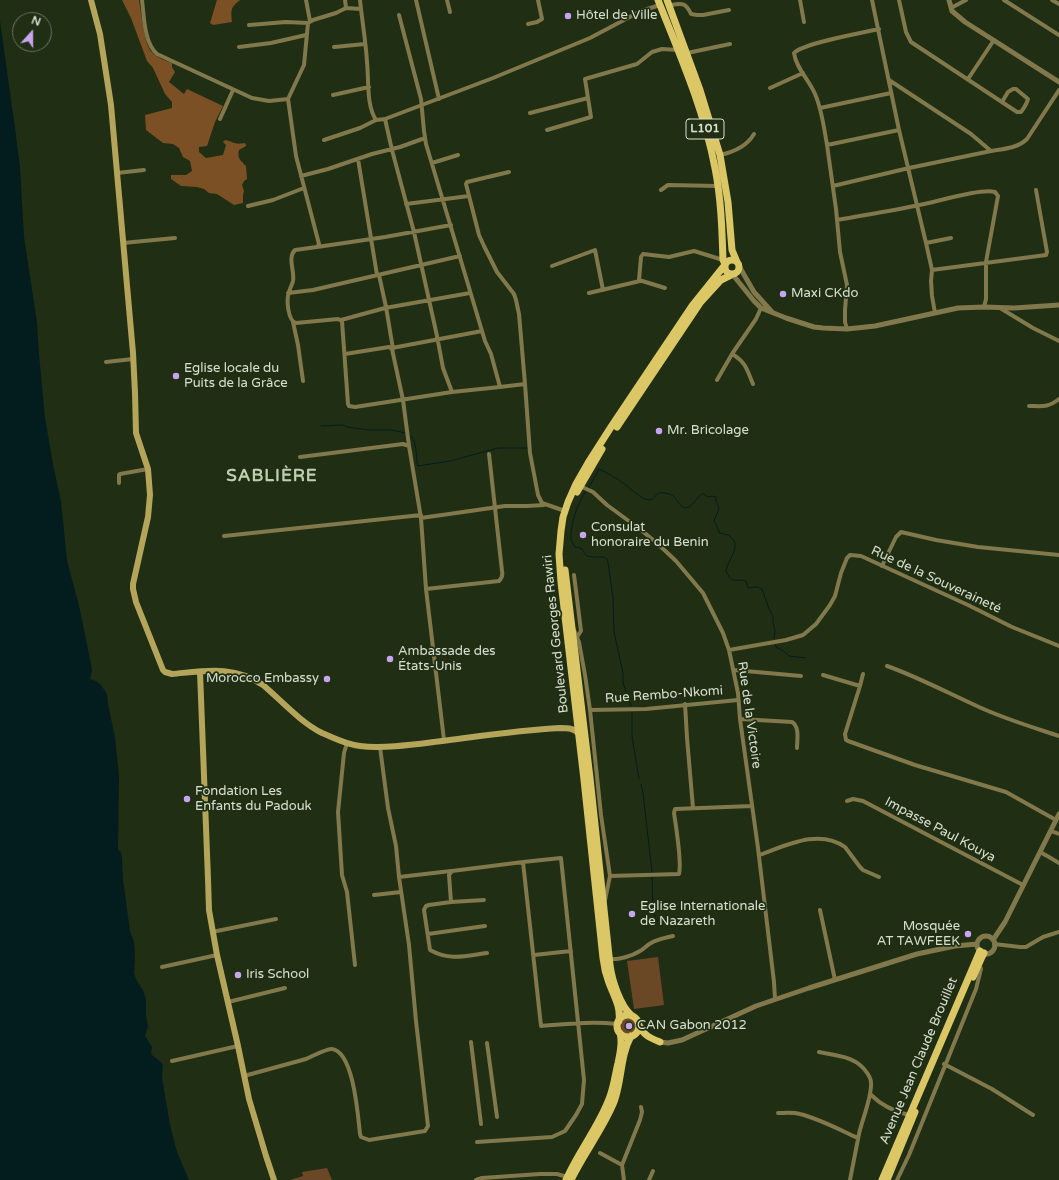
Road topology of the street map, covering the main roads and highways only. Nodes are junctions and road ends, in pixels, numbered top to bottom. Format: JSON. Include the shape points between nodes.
{"nodes":[{"id":1,"x":91,"y":0,"type":"edge"},
{"id":2,"x":666,"y":0,"type":"edge"},
{"id":3,"x":659,"y":3,"type":"edge"},
{"id":4,"x":724,"y":263,"type":"junction"},
{"id":5,"x":738,"y":264,"type":"junction"},
{"id":6,"x":732,"y":275,"type":"junction"},
{"id":7,"x":200,"y":672,"type":"junction"},
{"id":8,"x":577,"y":718,"type":"junction"},
{"id":9,"x":567,"y":728,"type":"junction"},
{"id":10,"x":579,"y":735,"type":"junction"},
{"id":11,"x":632,"y":1016,"type":"junction"},
{"id":12,"x":618,"y":1022,"type":"junction"},
{"id":13,"x":639,"y":1025,"type":"junction"},
{"id":14,"x":620,"y":1033,"type":"junction"},
{"id":15,"x":632,"y":1036,"type":"junction"},
{"id":16,"x":568,"y":1179,"type":"edge"},
{"id":17,"x":274,"y":1180,"type":"edge"},
{"id":18,"x":882,"y":1180,"type":"edge"},
{"id":19,"x":888,"y":1180,"type":"edge"}],
"edges":[{"from":1,"to":7,"type":"main road","via":[[100,34],[113,120],[133,359],[136,433],[148,469],[149,507],[133,584],[134,595],[163,670],[172,674]]},
{"from":2,"to":5,"type":"main road","number":"L101","via":[[687,52],[720,155],[732,250]]},
{"from":3,"to":4,"type":"main road","number":"L101","via":[[694,92],[706,131],[718,186]]},
{"from":4,"to":5,"type":"main road","via":[[733,260]]},
{"from":4,"to":6,"type":"main road","via":[[726,272]]},
{"from":4,"to":8,"type":"main road","name":"Boulevard Georges Rawiri","via":[[607,433],[580,476],[565,511],[560,538],[560,562]]},
{"from":5,"to":6,"type":"main road","via":[[738,271]]},
{"from":6,"to":11,"type":"main road","name":"Boulevard Georges Rawiri","via":[[716,285],[696,308],[611,436],[585,488],[570,510],[565,540],[565,564],[609,959],[623,1006]]},
{"from":7,"to":9,"type":"main road","via":[[237,672],[250,677],[263,685],[310,726],[347,743],[361,746]]},
{"from":7,"to":17,"type":"main road","via":[[207,872],[212,932],[244,1076]]},
{"from":8,"to":9,"type":"main road","via":[[574,724]]},
{"from":8,"to":10,"type":"main road","name":"Boulevard Georges Rawiri"},
{"from":9,"to":10,"type":"main road","via":[[575,730]]},
{"from":10,"to":12,"type":"main road","name":"Boulevard Georges Rawiri","via":[[604,962],[620,1014]]},
{"from":11,"to":12,"type":"main road","via":[[624,1016]]},
{"from":11,"to":13,"type":"main road"},
{"from":12,"to":14,"type":"main road"},
{"from":13,"to":15,"type":"main road"},
{"from":13,"to":15,"type":"main road","via":[[645,1034],[660,1042],[637,1035]]},
{"from":14,"to":15,"type":"main road"},
{"from":14,"to":16,"type":"main road","via":[[622,1045],[610,1099]]},
{"from":15,"to":16,"type":"main road","via":[[626,1046],[614,1102]]},
{"from":18,"to":19,"type":"main road","name":"Avenue Jean Claude Brouillet","via":[[980,949],[979,963]]}]}
